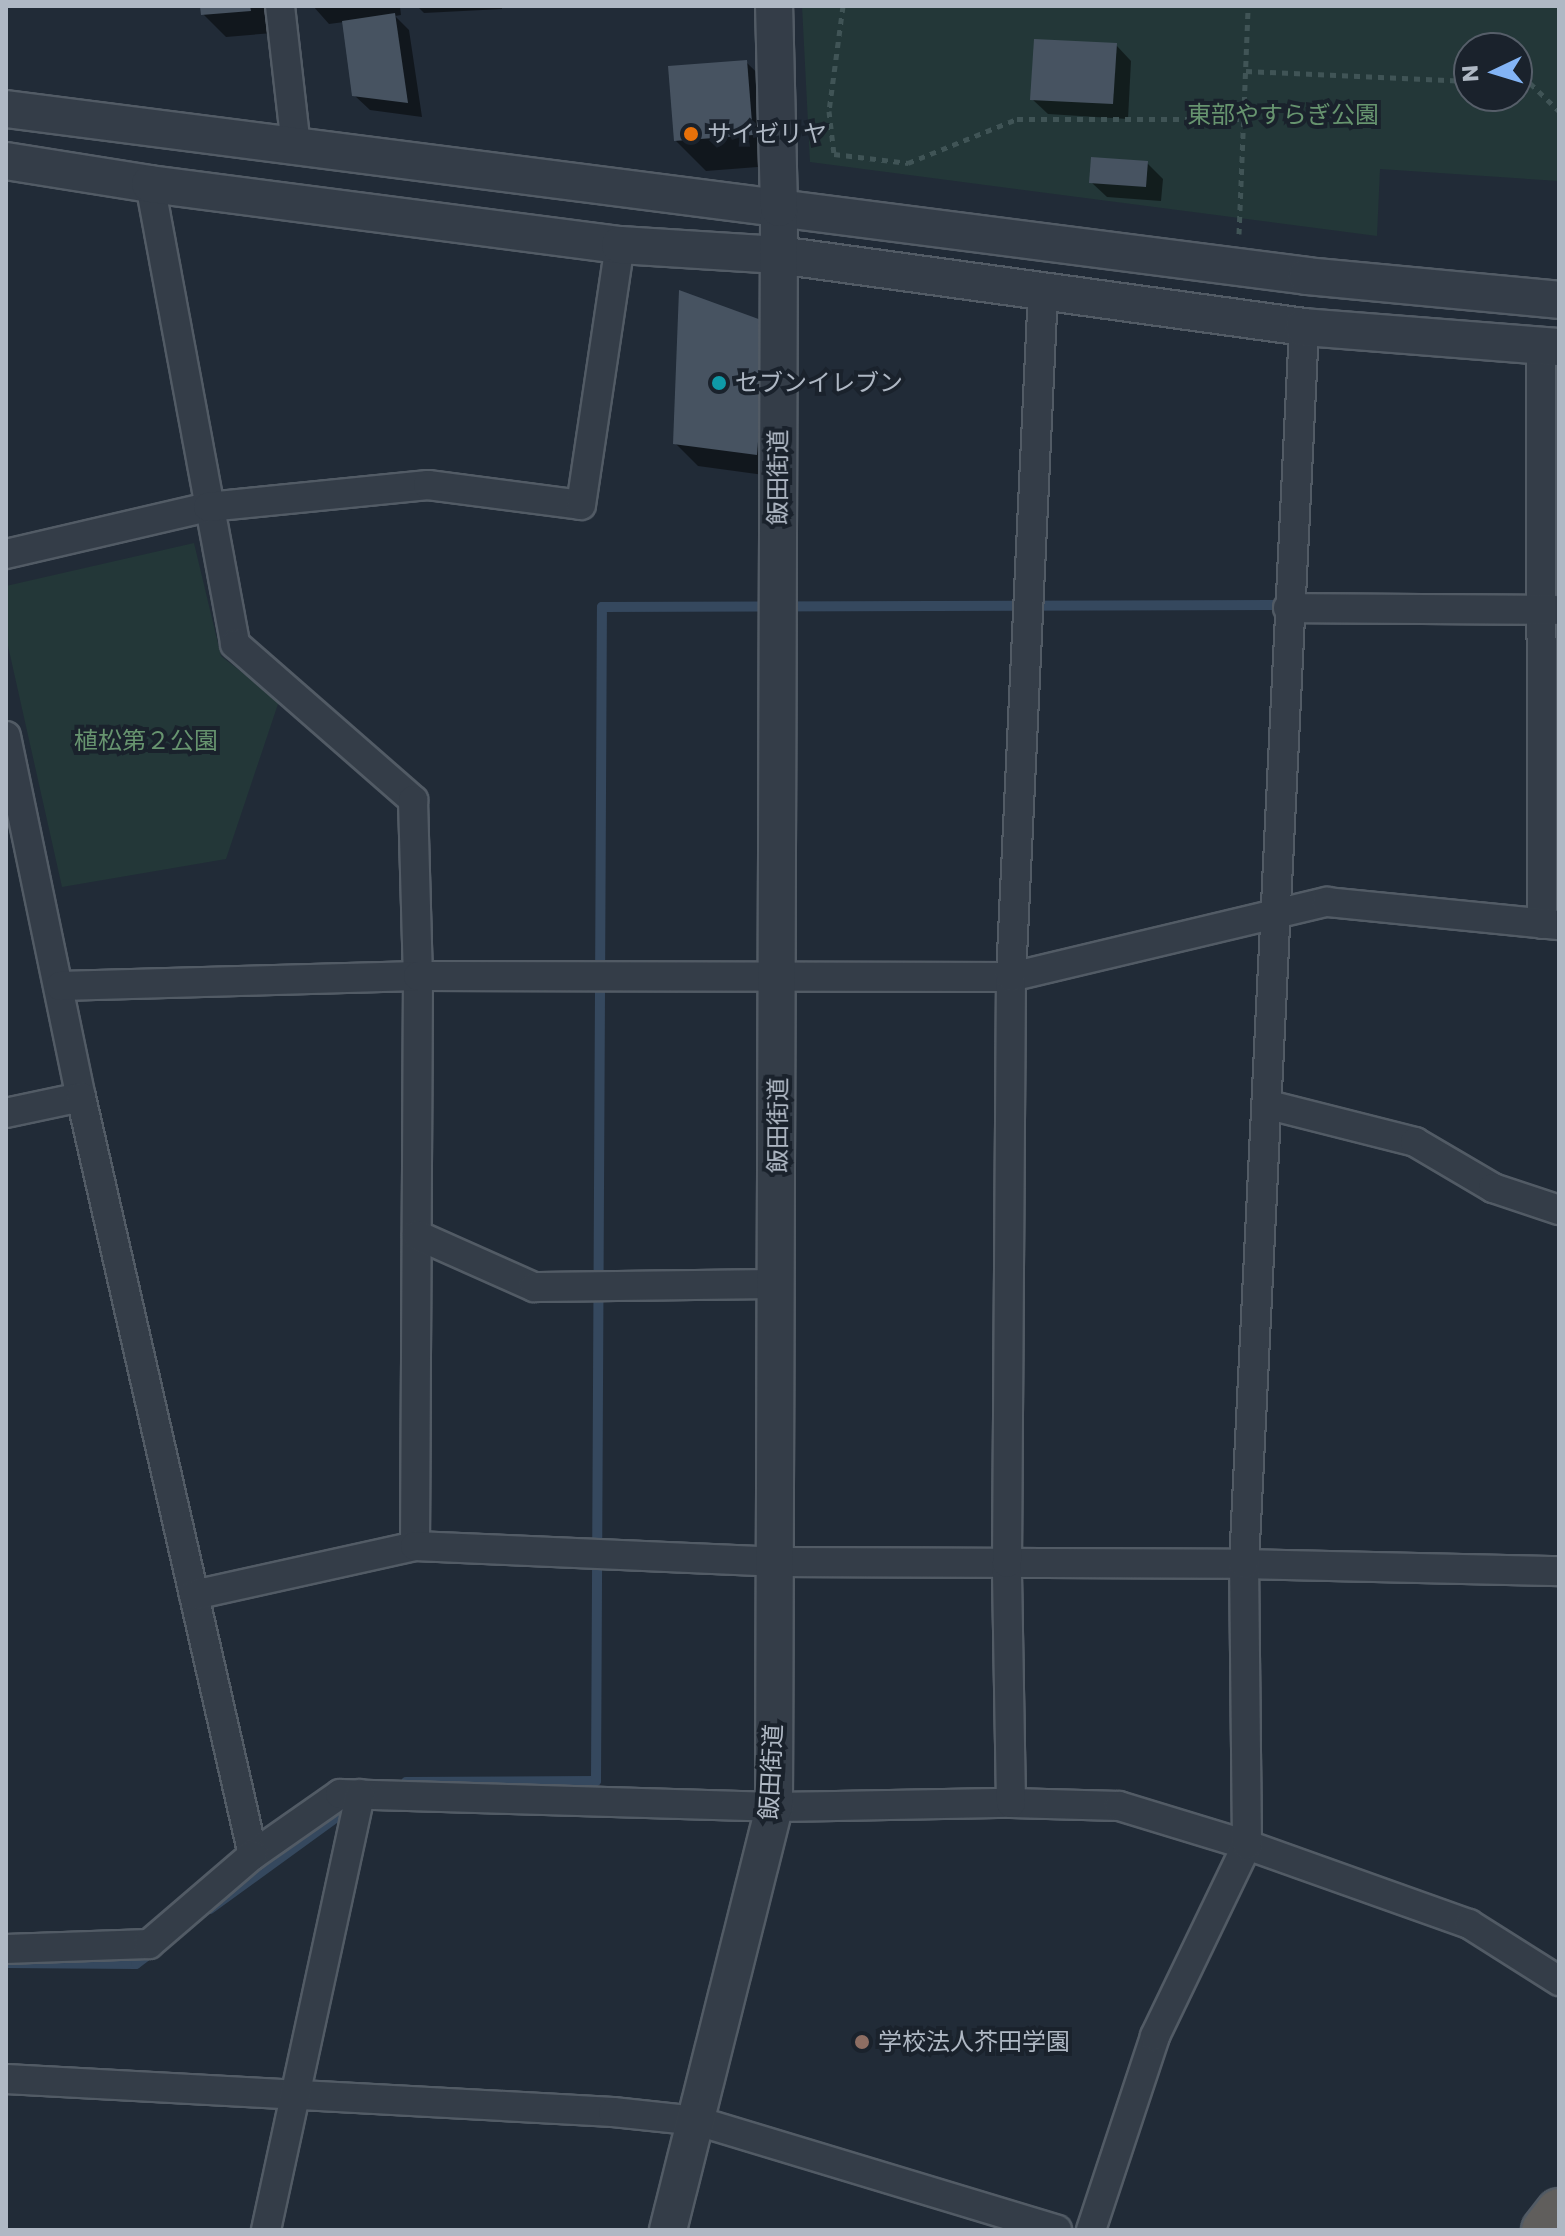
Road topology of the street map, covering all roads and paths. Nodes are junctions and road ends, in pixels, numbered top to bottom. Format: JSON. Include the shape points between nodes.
{"nodes":[{"id":1,"x":280,"y":6,"type":"edge"},
{"id":2,"x":774,"y":6,"type":"edge"},
{"id":3,"x":843,"y":6,"type":"edge"},
{"id":4,"x":1248,"y":6,"type":"edge"},
{"id":5,"x":1246,"y":71,"type":"junction"},
{"id":6,"x":1453,"y":80,"type":"edge"},
{"id":7,"x":1533,"y":86,"type":"edge"},
{"id":8,"x":6,"y":109,"type":"edge"},
{"id":9,"x":1559,"y":111,"type":"edge"},
{"id":10,"x":1244,"y":119,"type":"junction"},
{"id":11,"x":296,"y":146,"type":"junction"},
{"id":12,"x":6,"y":161,"type":"edge"},
{"id":13,"x":150,"y":184,"type":"junction"},
{"id":14,"x":779,"y":208,"type":"junction"},
{"id":15,"x":620,"y":245,"type":"junction"},
{"id":16,"x":779,"y":255,"type":"junction"},
{"id":17,"x":1238,"y":267,"type":"junction"},
{"id":18,"x":1043,"y":291,"type":"junction"},
{"id":19,"x":1559,"y":300,"type":"edge"},
{"id":20,"x":1304,"y":327,"type":"junction"},
{"id":21,"x":1550,"y":346,"type":"edge"},
{"id":22,"x":208,"y":507,"type":"junction"},
{"id":23,"x":6,"y":554,"type":"edge"},
{"id":24,"x":1288,"y":608,"type":"junction"},
{"id":25,"x":1549,"y":610,"type":"edge"},
{"id":26,"x":6,"y":736,"type":"edge"},
{"id":27,"x":1278,"y":914,"type":"junction"},
{"id":28,"x":1551,"y":924,"type":"edge"},
{"id":29,"x":778,"y":975,"type":"junction"},
{"id":30,"x":418,"y":976,"type":"junction"},
{"id":31,"x":1011,"y":977,"type":"junction"},
{"id":32,"x":60,"y":986,"type":"junction"},
{"id":33,"x":81,"y":1097,"type":"junction"},
{"id":34,"x":1269,"y":1105,"type":"junction"},
{"id":35,"x":6,"y":1113,"type":"edge"},
{"id":36,"x":1559,"y":1210,"type":"edge"},
{"id":37,"x":417,"y":1235,"type":"junction"},
{"id":38,"x":778,"y":1284,"type":"junction"},
{"id":39,"x":415,"y":1546,"type":"junction"},
{"id":40,"x":776,"y":1562,"type":"junction"},
{"id":41,"x":1007,"y":1563,"type":"junction"},
{"id":42,"x":1244,"y":1564,"type":"junction"},
{"id":43,"x":1559,"y":1571,"type":"edge"},
{"id":44,"x":194,"y":1595,"type":"junction"},
{"id":45,"x":360,"y":1794,"type":"junction"},
{"id":46,"x":1011,"y":1803,"type":"junction"},
{"id":47,"x":774,"y":1807,"type":"junction"},
{"id":48,"x":1247,"y":1845,"type":"junction"},
{"id":49,"x":253,"y":1855,"type":"junction"},
{"id":50,"x":6,"y":1949,"type":"edge"},
{"id":51,"x":1559,"y":1981,"type":"edge"},
{"id":52,"x":6,"y":2079,"type":"edge"},
{"id":53,"x":297,"y":2095,"type":"junction"},
{"id":54,"x":697,"y":2121,"type":"junction"},
{"id":55,"x":1559,"y":2211,"type":"edge"},
{"id":56,"x":266,"y":2230,"type":"edge"},
{"id":57,"x":668,"y":2230,"type":"edge"},
{"id":58,"x":1057,"y":2230,"type":"edge"},
{"id":59,"x":1091,"y":2230,"type":"edge"},
{"id":60,"x":1544,"y":2230,"type":"edge"}],
"edges":[{"from":1,"to":11,"type":"street"},
{"from":2,"to":14,"type":"street","name":"飯田街道"},
{"from":3,"to":10,"type":"path","via":[[829,111],[834,154],[908,163],[1017,119]]},
{"from":4,"to":5,"type":"path"},
{"from":5,"to":6,"type":"path"},
{"from":5,"to":10,"type":"path"},
{"from":7,"to":9,"type":"path"},
{"from":8,"to":11,"type":"street"},
{"from":10,"to":17,"type":"path"},
{"from":11,"to":14,"type":"street"},
{"from":12,"to":13,"type":"street"},
{"from":13,"to":15,"type":"street"},
{"from":13,"to":22,"type":"street"},
{"from":14,"to":16,"type":"street","name":"飯田街道"},
{"from":14,"to":17,"type":"street"},
{"from":15,"to":16,"type":"street"},
{"from":15,"to":22,"type":"street","via":[[581,505],[428,485]]},
{"from":16,"to":18,"type":"street"},
{"from":16,"to":29,"type":"street","name":"飯田街道"},
{"from":17,"to":19,"type":"street"},
{"from":18,"to":20,"type":"street"},
{"from":18,"to":31,"type":"street"},
{"from":20,"to":21,"type":"street"},
{"from":20,"to":24,"type":"street"},
{"from":21,"to":25,"type":"street"},
{"from":22,"to":23,"type":"street"},
{"from":22,"to":30,"type":"street","via":[[235,644],[413,800]]},
{"from":24,"to":25,"type":"street"},
{"from":24,"to":27,"type":"street"},
{"from":25,"to":28,"type":"street"},
{"from":26,"to":32,"type":"street"},
{"from":27,"to":28,"type":"street","via":[[1327,902]]},
{"from":27,"to":31,"type":"street"},
{"from":27,"to":34,"type":"street"},
{"from":29,"to":30,"type":"street"},
{"from":29,"to":31,"type":"street"},
{"from":29,"to":38,"type":"street","name":"飯田街道"},
{"from":30,"to":32,"type":"street"},
{"from":30,"to":37,"type":"street"},
{"from":31,"to":41,"type":"street"},
{"from":32,"to":33,"type":"street"},
{"from":33,"to":35,"type":"street"},
{"from":33,"to":44,"type":"street"},
{"from":34,"to":36,"type":"street","via":[[1415,1142],[1493,1188]]},
{"from":34,"to":42,"type":"street"},
{"from":37,"to":38,"type":"street","via":[[534,1287]]},
{"from":37,"to":39,"type":"street"},
{"from":38,"to":40,"type":"street","name":"飯田街道"},
{"from":39,"to":40,"type":"street"},
{"from":39,"to":44,"type":"street"},
{"from":40,"to":41,"type":"street"},
{"from":40,"to":47,"type":"street","name":"飯田街道"},
{"from":41,"to":42,"type":"street"},
{"from":41,"to":46,"type":"street"},
{"from":42,"to":43,"type":"street"},
{"from":42,"to":48,"type":"street"},
{"from":44,"to":49,"type":"street"},
{"from":45,"to":47,"type":"street"},
{"from":45,"to":49,"type":"street","via":[[340,1794]]},
{"from":45,"to":53,"type":"street"},
{"from":46,"to":47,"type":"street"},
{"from":46,"to":48,"type":"street","via":[[1119,1806]]},
{"from":47,"to":54,"type":"street","name":"飯田街道"},
{"from":48,"to":51,"type":"street","via":[[1469,1924]]},
{"from":48,"to":59,"type":"street","via":[[1155,2036]]},
{"from":49,"to":50,"type":"street","via":[[149,1944]]},
{"from":52,"to":53,"type":"street"},
{"from":53,"to":54,"type":"street"},
{"from":53,"to":56,"type":"street"},
{"from":54,"to":57,"type":"street","name":"飯田街道"},
{"from":54,"to":58,"type":"street"},
{"from":55,"to":60,"type":"highway"}]}
